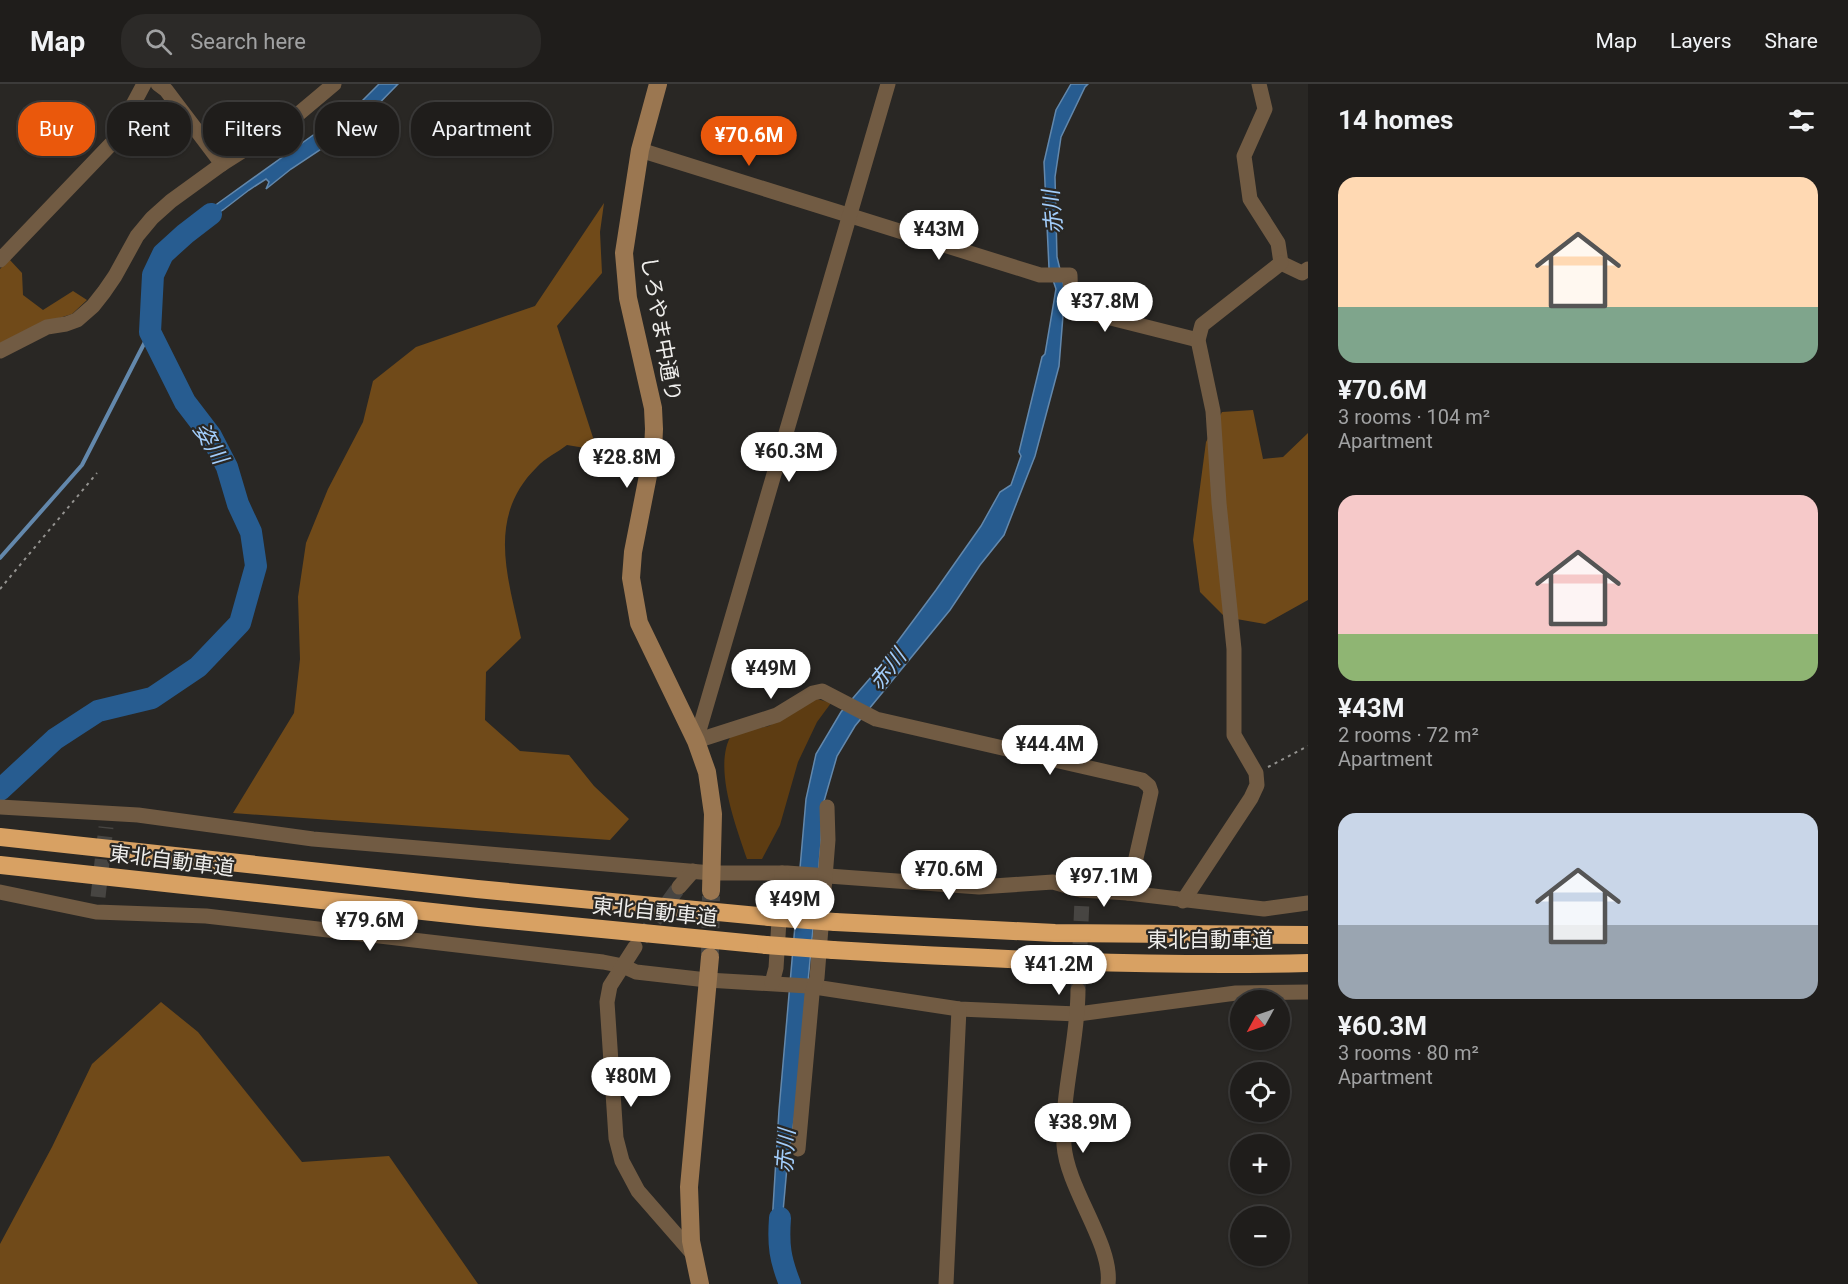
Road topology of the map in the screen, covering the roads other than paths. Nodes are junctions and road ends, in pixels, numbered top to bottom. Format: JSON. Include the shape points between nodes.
{"nodes":[{"id":1,"x":144,"y":84,"type":"edge"},
{"id":2,"x":158,"y":84,"type":"edge"},
{"id":3,"x":334,"y":84,"type":"edge"},
{"id":4,"x":658,"y":84,"type":"edge"},
{"id":5,"x":888,"y":84,"type":"edge"},
{"id":6,"x":1259,"y":84,"type":"edge"},
{"id":7,"x":640,"y":150,"type":"junction"},
{"id":8,"x":222,"y":164,"type":"junction"},
{"id":9,"x":849,"y":215,"type":"junction"},
{"id":10,"x":0,"y":260,"type":"edge"},
{"id":11,"x":1281,"y":263,"type":"junction"},
{"id":12,"x":1308,"y":269,"type":"edge"},
{"id":13,"x":1198,"y":340,"type":"junction"},
{"id":14,"x":0,"y":351,"type":"edge"},
{"id":15,"x":696,"y":741,"type":"junction"},
{"id":16,"x":0,"y":807,"type":"edge"},
{"id":17,"x":827,"y":807,"type":"dead end"},
{"id":18,"x":0,"y":837,"type":"edge"},
{"id":19,"x":8,"y":865,"type":"edge"},
{"id":20,"x":693,"y":871,"type":"junction"},
{"id":21,"x":784,"y":873,"type":"junction"},
{"id":22,"x":824,"y":875,"type":"junction"},
{"id":23,"x":712,"y":882,"type":"junction"},
{"id":24,"x":679,"y":888,"type":"tunnel mouth"},
{"id":25,"x":0,"y":892,"type":"edge"},
{"id":26,"x":1128,"y":893,"type":"junction"},
{"id":27,"x":1183,"y":901,"type":"junction"},
{"id":28,"x":1308,"y":903,"type":"edge"},
{"id":29,"x":1308,"y":935,"type":"edge"},
{"id":30,"x":635,"y":947,"type":"tunnel mouth"},
{"id":31,"x":710,"y":957,"type":"tunnel mouth"},
{"id":32,"x":1308,"y":963,"type":"edge"},
{"id":33,"x":623,"y":966,"type":"junction"},
{"id":34,"x":707,"y":980,"type":"junction"},
{"id":35,"x":772,"y":983,"type":"junction"},
{"id":36,"x":811,"y":987,"type":"junction"},
{"id":37,"x":1078,"y":990,"type":"tunnel mouth"},
{"id":38,"x":1308,"y":992,"type":"edge"},
{"id":39,"x":959,"y":1009,"type":"junction"},
{"id":40,"x":1078,"y":1014,"type":"junction"},
{"id":41,"x":798,"y":1149,"type":"dead end"},
{"id":42,"x":693,"y":1254,"type":"junction"},
{"id":43,"x":700,"y":1284,"type":"edge"},
{"id":44,"x":946,"y":1284,"type":"edge"},
{"id":45,"x":1108,"y":1284,"type":"edge"}],
"edges":[{"from":1,"to":10,"type":"street","via":[[112,142]]},
{"from":2,"to":8,"type":"street"},
{"from":3,"to":8,"type":"street","via":[[290,121]]},
{"from":4,"to":7,"type":"street","name":"しろやま中通り"},
{"from":5,"to":9,"type":"street"},
{"from":6,"to":11,"type":"street","via":[[1265,108],[1244,156],[1250,199],[1278,243]]},
{"from":7,"to":9,"type":"street"},
{"from":7,"to":15,"type":"street","name":"しろやま中通り","via":[[624,265],[654,429],[631,578],[639,623]]},
{"from":8,"to":14,"type":"street","via":[[152,218],[93,306],[77,320],[47,327]]},
{"from":9,"to":13,"type":"street","via":[[1040,274],[1070,275],[1071,308]]},
{"from":9,"to":15,"type":"street"},
{"from":11,"to":12,"type":"street","via":[[1302,273]]},
{"from":11,"to":13,"type":"street","via":[[1202,325]]},
{"from":13,"to":27,"type":"street","via":[[1213,411],[1234,649],[1234,735],[1256,773],[1257,785]]},
{"from":15,"to":23,"type":"street","name":"しろやま中通り","via":[[711,795]]},
{"from":15,"to":26,"type":"street","via":[[777,715],[813,693],[822,692],[876,719],[1142,780],[1151,792]]},
{"from":16,"to":20,"type":"street","via":[[107,820],[138,815],[313,839]]},
{"from":17,"to":22,"type":"street"},
{"from":18,"to":29,"type":"highway","name":"東北自動車道","bridge":true,"via":[[477,889],[835,921],[1055,933]]},
{"from":19,"to":32,"type":"highway","name":"東北自動車道","bridge":true,"via":[[766,945],[1059,961]]},
{"from":20,"to":23,"type":"street"},
{"from":20,"to":24,"type":"street"},
{"from":21,"to":22,"type":"street"},
{"from":21,"to":23,"type":"street"},
{"from":21,"to":35,"type":"street"},
{"from":22,"to":26,"type":"street","via":[[979,886],[1053,882],[1082,895]]},
{"from":22,"to":36,"type":"street"},
{"from":25,"to":33,"type":"street"},
{"from":26,"to":27,"type":"street"},
{"from":27,"to":28,"type":"street","via":[[1264,909]]},
{"from":30,"to":33,"type":"street"},
{"from":31,"to":34,"type":"street"},
{"from":33,"to":34,"type":"street","via":[[636,972]]},
{"from":33,"to":42,"type":"street","via":[[610,986],[607,1002],[616,1138],[622,1161],[638,1191]]},
{"from":34,"to":35,"type":"street"},
{"from":34,"to":42,"type":"street","via":[[688,1187]]},
{"from":35,"to":36,"type":"street"},
{"from":36,"to":39,"type":"street"},
{"from":36,"to":41,"type":"street"},
{"from":37,"to":40,"type":"street"},
{"from":38,"to":40,"type":"street","via":[[1236,993]]},
{"from":39,"to":40,"type":"street"},
{"from":39,"to":44,"type":"street"},
{"from":40,"to":45,"type":"street","via":[[1065,1105],[1064,1147],[1072,1179],[1102,1250]]},
{"from":42,"to":43,"type":"street"}]}
